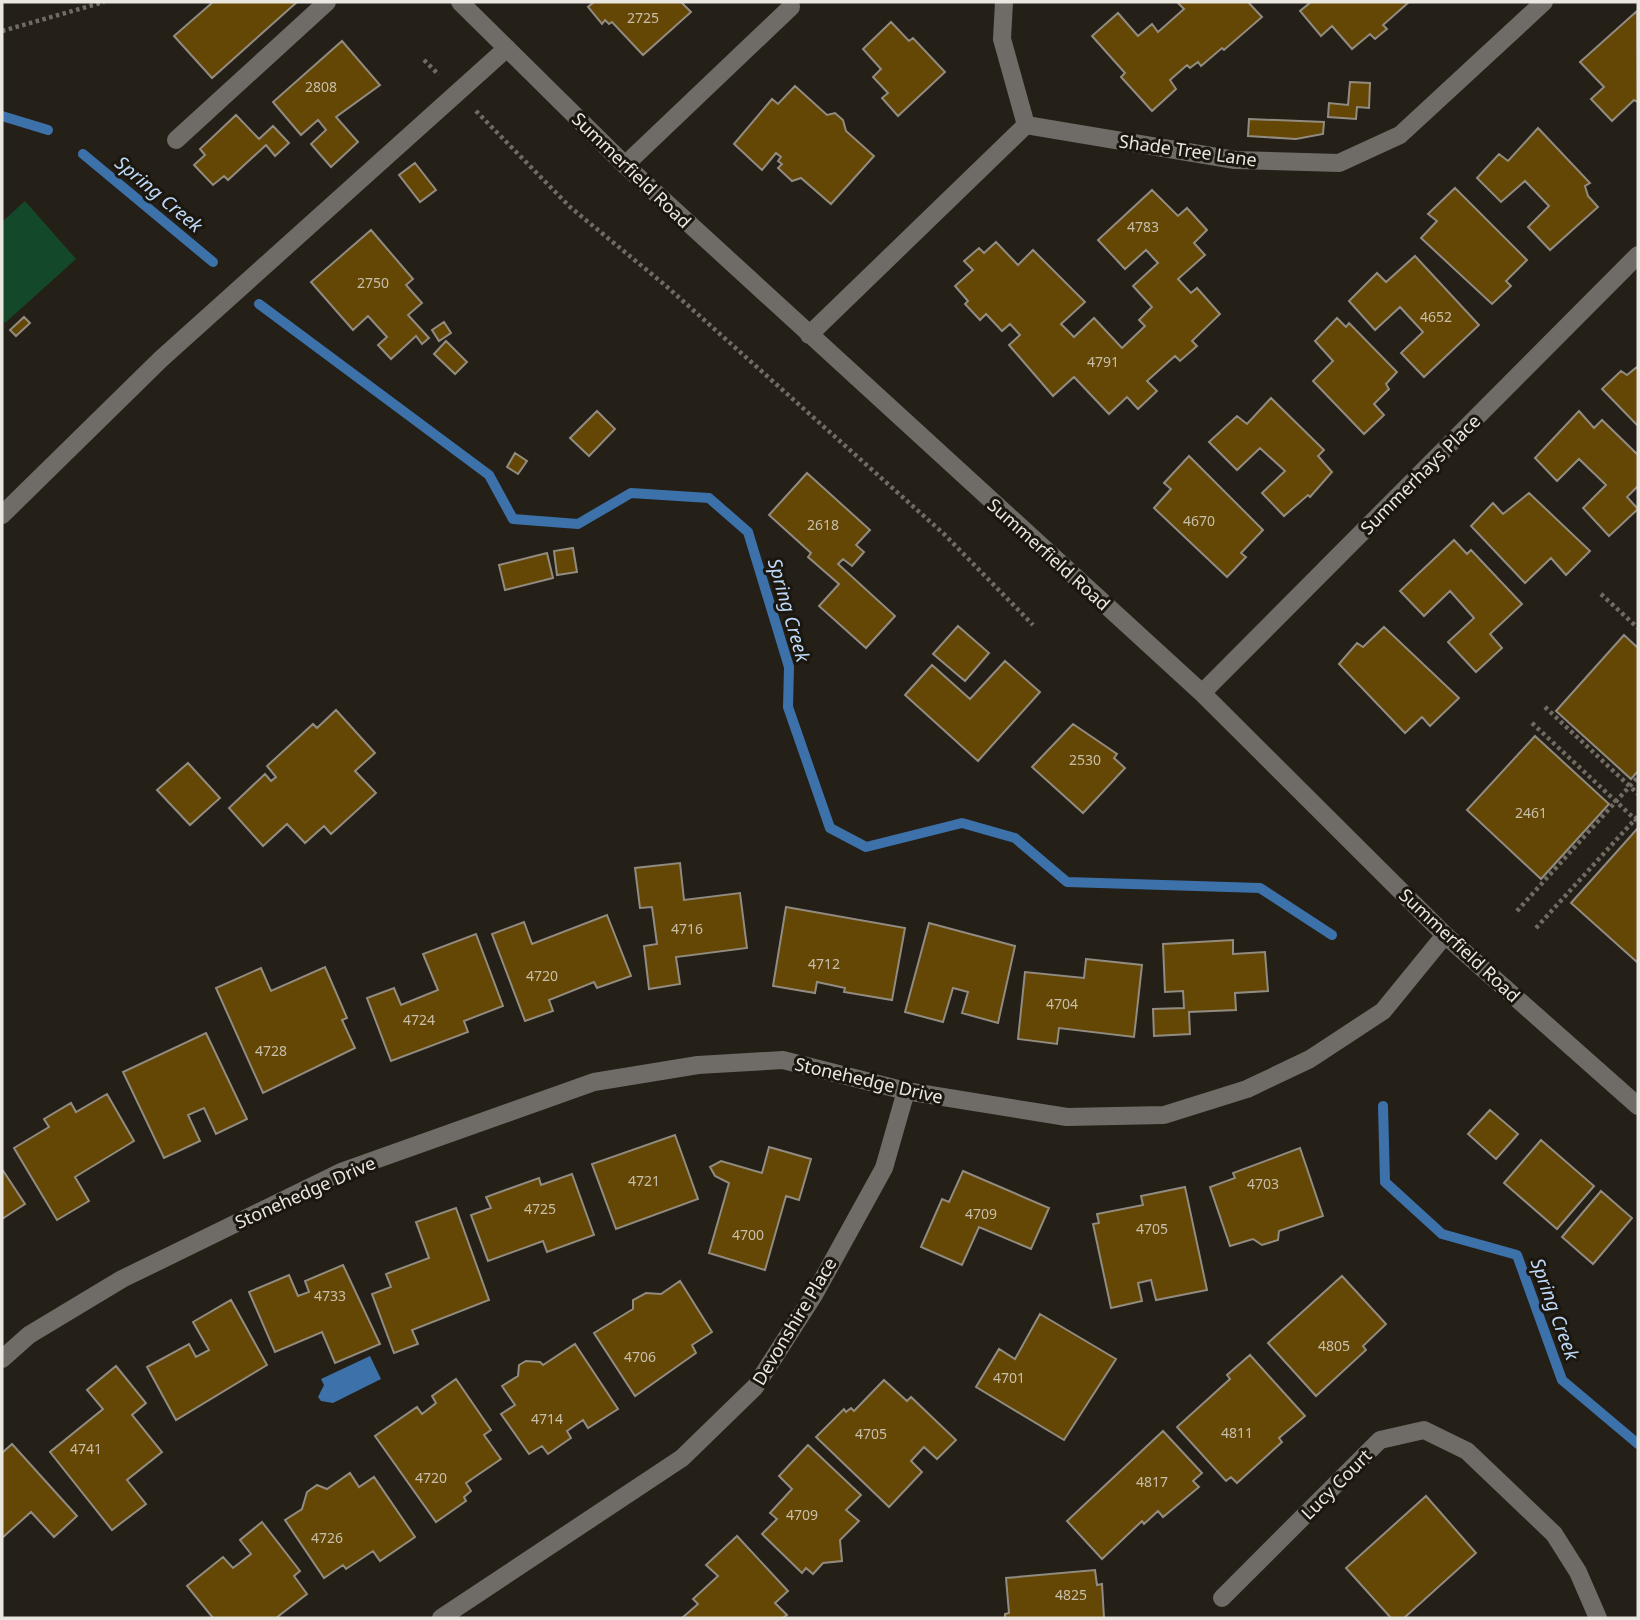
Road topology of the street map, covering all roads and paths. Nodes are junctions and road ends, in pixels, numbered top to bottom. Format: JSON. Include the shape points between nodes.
{"nodes":[{"id":1,"x":104,"y":2,"type":"edge"},
{"id":2,"x":327,"y":2,"type":"edge"},
{"id":3,"x":460,"y":2,"type":"edge"},
{"id":4,"x":1004,"y":2,"type":"edge"},
{"id":5,"x":1544,"y":2,"type":"edge"},
{"id":6,"x":791,"y":7,"type":"dead end"},
{"id":7,"x":2,"y":31,"type":"edge"},
{"id":8,"x":507,"y":48,"type":"junction"},
{"id":9,"x":424,"y":60,"type":"dead end"},
{"id":10,"x":457,"y":93,"type":"junction"},
{"id":11,"x":1026,"y":125,"type":"junction"},
{"id":12,"x":176,"y":140,"type":"dead end"},
{"id":13,"x":625,"y":165,"type":"junction"},
{"id":14,"x":1638,"y":255,"type":"edge"},
{"id":15,"x":809,"y":335,"type":"junction"},
{"id":16,"x":2,"y":515,"type":"edge"},
{"id":17,"x":1601,"y":594,"type":"dead end"},
{"id":18,"x":1033,"y":625,"type":"dead end"},
{"id":19,"x":1638,"y":628,"type":"edge"},
{"id":20,"x":1202,"y":693,"type":"junction"},
{"id":21,"x":1545,"y":708,"type":"dead end"},
{"id":22,"x":1532,"y":723,"type":"dead end"},
{"id":23,"x":1638,"y":777,"type":"edge"},
{"id":24,"x":1630,"y":786,"type":"junction"},
{"id":25,"x":1638,"y":794,"type":"edge"},
{"id":26,"x":1616,"y":802,"type":"junction"},
{"id":27,"x":1637,"y":819,"type":"edge"},
{"id":28,"x":1517,"y":911,"type":"dead end"},
{"id":29,"x":1536,"y":928,"type":"dead end"},
{"id":30,"x":1445,"y":935,"type":"junction"},
{"id":31,"x":906,"y":1091,"type":"junction"},
{"id":32,"x":1638,"y":1106,"type":"edge"},
{"id":33,"x":2,"y":1359,"type":"edge"},
{"id":34,"x":1222,"y":1598,"type":"dead end"},
{"id":35,"x":441,"y":1618,"type":"edge"},
{"id":36,"x":1598,"y":1618,"type":"edge"}],
"edges":[{"from":1,"to":7,"type":"path"},
{"from":2,"to":12,"type":"street"},
{"from":3,"to":8,"type":"street","name":"Summerfield Road"},
{"from":4,"to":11,"type":"street","via":[[1002,39]]},
{"from":5,"to":11,"type":"street","name":"Shade Tree Lane","via":[[1399,135],[1339,163],[1235,160]]},
{"from":6,"to":13,"type":"street"},
{"from":8,"to":10,"type":"street"},
{"from":8,"to":13,"type":"street","name":"Summerfield Road"},
{"from":9,"to":10,"type":"path"},
{"from":10,"to":16,"type":"street","via":[[161,359]]},
{"from":10,"to":18,"type":"path","via":[[570,207],[665,285],[944,534]]},
{"from":11,"to":15,"type":"street"},
{"from":13,"to":15,"type":"street","name":"Summerfield Road"},
{"from":14,"to":20,"type":"street","name":"Summerhays Place"},
{"from":15,"to":20,"type":"street","name":"Summerfield Road"},
{"from":17,"to":19,"type":"path"},
{"from":20,"to":30,"type":"street","name":"Summerfield Road"},
{"from":21,"to":24,"type":"path"},
{"from":22,"to":26,"type":"path"},
{"from":23,"to":24,"type":"path"},
{"from":24,"to":25,"type":"path"},
{"from":24,"to":26,"type":"path"},
{"from":26,"to":27,"type":"path"},
{"from":26,"to":28,"type":"path"},
{"from":27,"to":29,"type":"path"},
{"from":30,"to":31,"type":"street","name":"Stonehedge Drive","via":[[1383,1011],[1310,1059],[1247,1089],[1164,1115],[1067,1117]]},
{"from":30,"to":32,"type":"street","name":"Summerfield Road"},
{"from":31,"to":33,"type":"street","name":"Stonehedge Drive","via":[[783,1060],[698,1065],[594,1082],[341,1172],[122,1279],[29,1335]]},
{"from":31,"to":35,"type":"street","name":"Devonshire Place","via":[[884,1168],[814,1295],[755,1387],[682,1458]]},
{"from":34,"to":36,"type":"street","name":"Lucy Court","via":[[1380,1440],[1424,1430],[1467,1451],[1554,1534],[1578,1572]]}]}
